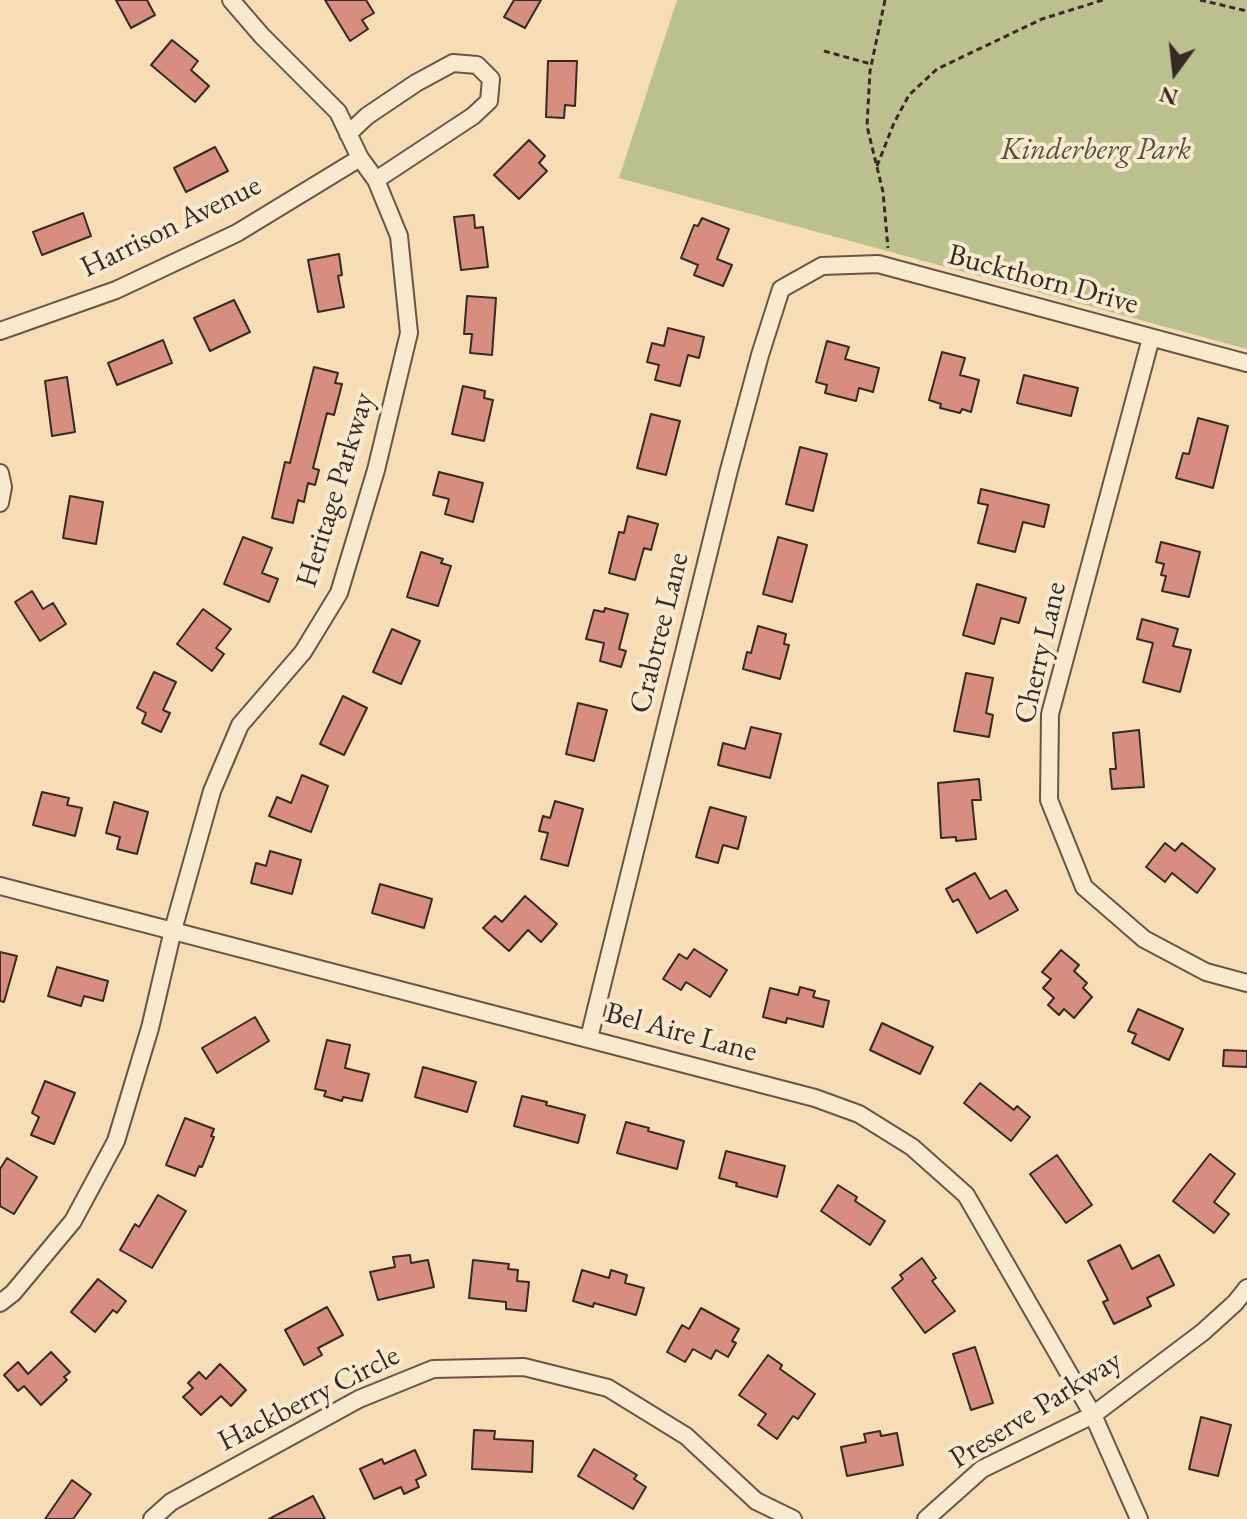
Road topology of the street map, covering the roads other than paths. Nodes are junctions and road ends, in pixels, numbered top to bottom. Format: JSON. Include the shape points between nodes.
{"nodes":[{"id":1,"x":231,"y":0,"type":"edge"},
{"id":2,"x":348,"y":134,"type":"junction"},
{"id":3,"x":360,"y":158,"type":"junction"},
{"id":4,"x":376,"y":180,"type":"junction"},
{"id":5,"x":822,"y":266,"type":"joint"},
{"id":6,"x":0,"y":331,"type":"edge"},
{"id":7,"x":1151,"y":338,"type":"junction"},
{"id":8,"x":1247,"y":363,"type":"edge"},
{"id":9,"x":0,"y":473,"type":"edge"},
{"id":10,"x":0,"y":503,"type":"edge"},
{"id":11,"x":0,"y":886,"type":"edge"},
{"id":12,"x":173,"y":930,"type":"junction"},
{"id":13,"x":1247,"y":983,"type":"edge"},
{"id":14,"x":589,"y":1038,"type":"junction"},
{"id":15,"x":1247,"y":1288,"type":"edge"},
{"id":16,"x":0,"y":1303,"type":"edge"},
{"id":17,"x":1093,"y":1415,"type":"junction"},
{"id":18,"x":152,"y":1519,"type":"edge"},
{"id":19,"x":793,"y":1519,"type":"edge"},
{"id":20,"x":926,"y":1519,"type":"edge"},
{"id":21,"x":1139,"y":1519,"type":"edge"}],
"edges":[{"from":1,"to":2,"type":"street","name":"Heritage Parkway","via":[[338,112]]},
{"from":2,"to":3,"type":"street","name":"Heritage Parkway"},
{"from":2,"to":4,"type":"street","via":[[367,116],[453,63],[477,65],[491,79],[489,101],[473,116]]},
{"from":3,"to":4,"type":"street","name":"Heritage Parkway"},
{"from":3,"to":6,"type":"street","name":"Harrison Avenue","via":[[237,233],[116,290]]},
{"from":4,"to":12,"type":"street","name":"Heritage Parkway","via":[[399,236],[409,333],[376,470],[339,593],[303,652],[240,725],[212,791]]},
{"from":5,"to":7,"type":"street","name":"Buckthorn Drive","via":[[878,264]]},
{"from":5,"to":14,"type":"street","name":"Crabtree Lane","via":[[781,289],[760,355]]},
{"from":7,"to":8,"type":"street","name":"Buckthorn Drive"},
{"from":7,"to":13,"type":"street","name":"Cherry Lane","via":[[1050,714],[1049,800],[1084,887],[1144,939],[1206,972]]},
{"from":9,"to":10,"type":"street"},
{"from":11,"to":12,"type":"street","name":"Bel Aire Lane"},
{"from":12,"to":14,"type":"street","name":"Bel Aire Lane"},
{"from":12,"to":16,"type":"street","name":"Heritage Parkway","via":[[116,1141],[73,1221]]},
{"from":14,"to":17,"type":"street","name":"Bel Aire Lane","via":[[815,1098],[859,1114],[912,1147],[966,1195]]},
{"from":15,"to":17,"type":"street","name":"Preserve Parkway","via":[[1203,1332]]},
{"from":17,"to":20,"type":"street","name":"Preserve Parkway","via":[[982,1469]]},
{"from":17,"to":21,"type":"street","name":"Bel Aire Lane"},
{"from":18,"to":19,"type":"street","name":"Hackberry Circle","via":[[171,1502],[359,1399],[433,1369],[524,1367],[608,1388],[686,1436],[756,1501]]}]}
